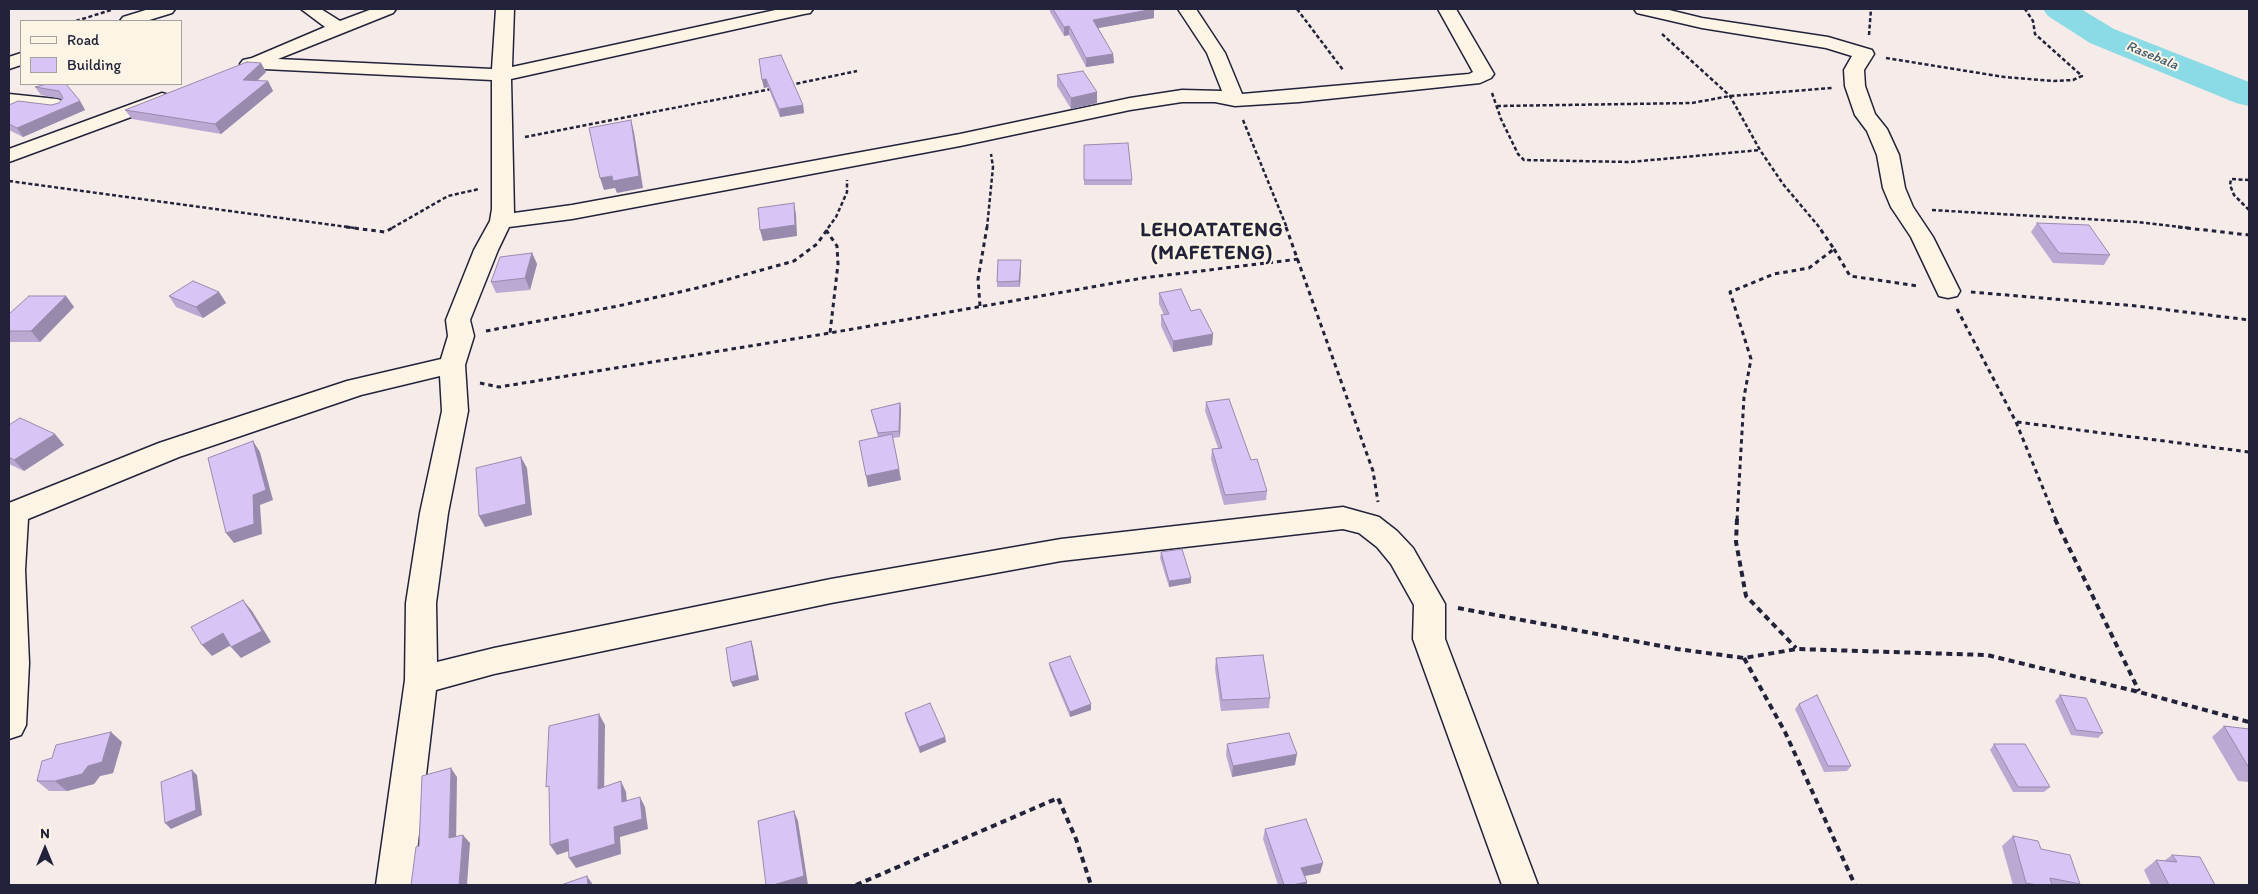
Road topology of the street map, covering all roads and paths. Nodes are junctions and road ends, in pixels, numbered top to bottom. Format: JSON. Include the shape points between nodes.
{"nodes":[{"id":1,"x":113,"y":9,"type":"edge"},
{"id":2,"x":166,"y":9,"type":"edge"},
{"id":3,"x":310,"y":9,"type":"edge"},
{"id":4,"x":387,"y":9,"type":"edge"},
{"id":5,"x":505,"y":9,"type":"edge"},
{"id":6,"x":804,"y":9,"type":"edge"},
{"id":7,"x":1187,"y":9,"type":"edge"},
{"id":8,"x":1298,"y":9,"type":"edge"},
{"id":9,"x":1447,"y":9,"type":"edge"},
{"id":10,"x":1643,"y":9,"type":"edge"},
{"id":11,"x":1871,"y":9,"type":"edge"},
{"id":12,"x":2026,"y":9,"type":"edge"},
{"id":13,"x":79,"y":20,"type":"edge"},
{"id":14,"x":132,"y":20,"type":"edge"},
{"id":15,"x":339,"y":28,"type":"junction"},
{"id":16,"x":1660,"y":32,"type":"dead end"},
{"id":17,"x":1865,"y":54,"type":"junction"},
{"id":18,"x":857,"y":71,"type":"dead end"},
{"id":19,"x":1484,"y":74,"type":"junction"},
{"id":20,"x":502,"y":75,"type":"junction"},
{"id":21,"x":789,"y":85,"type":"edge"},
{"id":22,"x":1855,"y":86,"type":"junction"},
{"id":23,"x":780,"y":87,"type":"edge"},
{"id":24,"x":1359,"y":91,"type":"junction"},
{"id":25,"x":180,"y":92,"type":"edge"},
{"id":26,"x":1730,"y":96,"type":"junction"},
{"id":27,"x":9,"y":100,"type":"edge"},
{"id":28,"x":1235,"y":100,"type":"junction"},
{"id":29,"x":58,"y":105,"type":"edge"},
{"id":30,"x":1497,"y":106,"type":"junction"},
{"id":31,"x":988,"y":133,"type":"junction"},
{"id":32,"x":502,"y":142,"type":"junction"},
{"id":33,"x":1760,"y":150,"type":"junction"},
{"id":34,"x":9,"y":156,"type":"edge"},
{"id":35,"x":847,"y":160,"type":"junction"},
{"id":36,"x":2249,"y":180,"type":"edge"},
{"id":37,"x":9,"y":182,"type":"edge"},
{"id":38,"x":502,"y":190,"type":"junction"},
{"id":39,"x":1902,"y":207,"type":"junction"},
{"id":40,"x":2249,"y":210,"type":"edge"},
{"id":41,"x":501,"y":221,"type":"junction"},
{"id":42,"x":826,"y":230,"type":"junction"},
{"id":43,"x":2249,"y":235,"type":"edge"},
{"id":44,"x":1834,"y":249,"type":"junction"},
{"id":45,"x":1299,"y":258,"type":"junction"},
{"id":46,"x":1948,"y":290,"type":"junction"},
{"id":47,"x":980,"y":306,"type":"junction"},
{"id":48,"x":2249,"y":320,"type":"edge"},
{"id":49,"x":830,"y":333,"type":"junction"},
{"id":50,"x":461,"y":336,"type":"junction"},
{"id":51,"x":452,"y":373,"type":"junction"},
{"id":52,"x":2016,"y":422,"type":"junction"},
{"id":53,"x":2249,"y":452,"type":"edge"},
{"id":54,"x":11,"y":515,"type":"edge"},
{"id":55,"x":1369,"y":525,"type":"junction"},
{"id":56,"x":1430,"y":604,"type":"junction"},
{"id":57,"x":1797,"y":649,"type":"junction"},
{"id":58,"x":1744,"y":658,"type":"junction"},
{"id":59,"x":421,"y":680,"type":"junction"},
{"id":60,"x":2139,"y":692,"type":"junction"},
{"id":61,"x":2249,"y":722,"type":"edge"},
{"id":62,"x":9,"y":725,"type":"edge"},
{"id":63,"x":394,"y":885,"type":"edge"},
{"id":64,"x":856,"y":885,"type":"edge"},
{"id":65,"x":1091,"y":885,"type":"edge"},
{"id":66,"x":1520,"y":885,"type":"edge"},
{"id":67,"x":1855,"y":885,"type":"edge"}],
"edges":[{"from":1,"to":13,"type":"path"},
{"from":2,"to":14,"type":"street"},
{"from":3,"to":15,"type":"street"},
{"from":4,"to":15,"type":"street"},
{"from":5,"to":20,"type":"street"},
{"from":6,"to":20,"type":"street"},
{"from":7,"to":28,"type":"street","via":[[1216,53]]},
{"from":8,"to":24,"type":"path"},
{"from":9,"to":19,"type":"street"},
{"from":10,"to":17,"type":"street","via":[[1702,23],[1828,43]]},
{"from":11,"to":17,"type":"path","via":[[1868,31],[1871,40]]},
{"from":12,"to":17,"type":"path","via":[[2033,21],[2035,34],[2082,76],[2054,81],[2004,77]]},
{"from":15,"to":20,"type":"street","via":[[242,67]]},
{"from":16,"to":26,"type":"path"},
{"from":17,"to":22,"type":"street","via":[[1854,70]]},
{"from":18,"to":21,"type":"path"},
{"from":19,"to":24,"type":"street","via":[[1460,82]]},
{"from":19,"to":30,"type":"path"},
{"from":20,"to":32,"type":"street"},
{"from":22,"to":26,"type":"path"},
{"from":22,"to":39,"type":"street","via":[[1865,115],[1877,129],[1888,155],[1894,188]]},
{"from":23,"to":32,"type":"path"},
{"from":24,"to":28,"type":"street"},
{"from":25,"to":34,"type":"street"},
{"from":26,"to":30,"type":"path","via":[[1692,103]]},
{"from":26,"to":33,"type":"path"},
{"from":27,"to":29,"type":"street"},
{"from":28,"to":31,"type":"street","via":[[1215,96],[1173,98],[1085,112]]},
{"from":28,"to":45,"type":"path"},
{"from":30,"to":33,"type":"path","via":[[1510,138],[1524,160],[1630,162]]},
{"from":31,"to":35,"type":"street"},
{"from":31,"to":47,"type":"path","via":[[993,168],[978,279]]},
{"from":32,"to":38,"type":"street"},
{"from":33,"to":44,"type":"path"},
{"from":35,"to":41,"type":"street","via":[[572,212]]},
{"from":35,"to":42,"type":"path","via":[[847,192]]},
{"from":36,"to":40,"type":"path","via":[[2231,179],[2230,185]]},
{"from":37,"to":38,"type":"path","via":[[385,232],[448,196],[483,188]]},
{"from":38,"to":41,"type":"street"},
{"from":39,"to":43,"type":"path","via":[[2137,222]]},
{"from":39,"to":46,"type":"street","via":[[1922,237]]},
{"from":41,"to":50,"type":"street","via":[[458,320]]},
{"from":42,"to":49,"type":"path","via":[[837,246],[838,264]]},
{"from":42,"to":50,"type":"path","via":[[817,244],[794,261],[759,272],[618,306]]},
{"from":44,"to":46,"type":"path","via":[[1850,276]]},
{"from":44,"to":57,"type":"path","via":[[1809,268],[1774,274],[1730,292],[1751,359],[1744,397],[1741,445],[1736,542],[1739,560],[1746,596]]},
{"from":45,"to":47,"type":"path","via":[[1142,278]]},
{"from":45,"to":55,"type":"path","via":[[1372,471],[1380,511]]},
{"from":46,"to":48,"type":"path","via":[[2137,306]]},
{"from":46,"to":52,"type":"path"},
{"from":47,"to":49,"type":"path"},
{"from":49,"to":51,"type":"path","via":[[499,387],[465,380]]},
{"from":50,"to":51,"type":"street"},
{"from":51,"to":54,"type":"street","via":[[356,387],[169,450]]},
{"from":51,"to":59,"type":"street","via":[[455,411],[434,513],[421,603]]},
{"from":52,"to":53,"type":"path"},
{"from":52,"to":60,"type":"path","via":[[2062,535]]},
{"from":54,"to":62,"type":"street","via":[[13,663]]},
{"from":55,"to":56,"type":"street","via":[[1402,556]]},
{"from":55,"to":59,"type":"street","via":[[1343,518],[1304,520],[1061,550],[831,590],[494,661]]},
{"from":56,"to":58,"type":"path","via":[[1676,649]]},
{"from":56,"to":66,"type":"street","via":[[1430,639]]},
{"from":57,"to":58,"type":"path"},
{"from":57,"to":60,"type":"path","via":[[1987,655]]},
{"from":58,"to":67,"type":"path","via":[[1785,732]]},
{"from":59,"to":63,"type":"street"},
{"from":60,"to":61,"type":"path"},
{"from":64,"to":65,"type":"path","via":[[1058,798]]}]}
